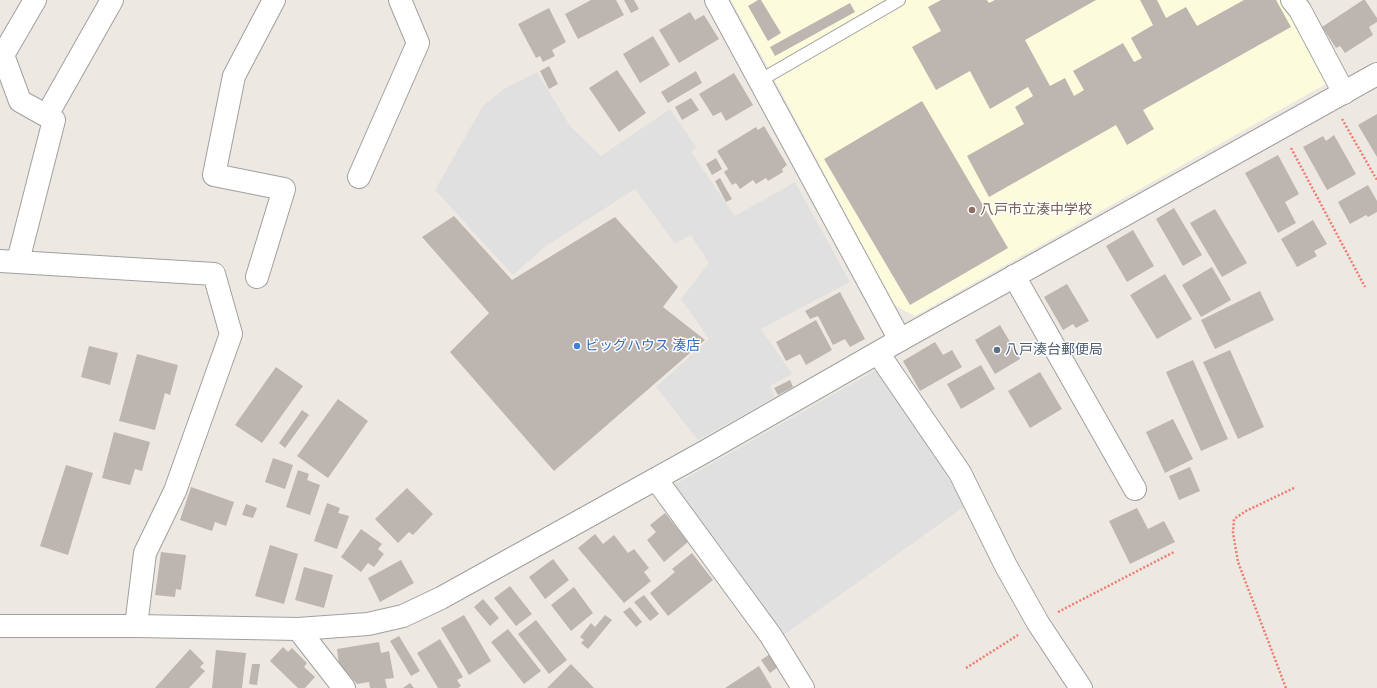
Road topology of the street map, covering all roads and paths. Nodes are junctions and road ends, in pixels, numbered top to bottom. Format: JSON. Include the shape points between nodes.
{"nodes":[{"id":1,"x":35,"y":0,"type":"edge"},
{"id":2,"x":112,"y":0,"type":"edge"},
{"id":3,"x":274,"y":0,"type":"edge"},
{"id":4,"x":400,"y":0,"type":"edge"},
{"id":5,"x":716,"y":0,"type":"edge"},
{"id":6,"x":899,"y":0,"type":"edge"},
{"id":7,"x":1292,"y":0,"type":"edge"},
{"id":8,"x":1377,"y":74,"type":"edge"},
{"id":9,"x":759,"y":81,"type":"junction"},
{"id":10,"x":1337,"y":96,"type":"junction"},
{"id":11,"x":47,"y":115,"type":"junction"},
{"id":12,"x":1281,"y":128,"type":"junction"},
{"id":13,"x":359,"y":177,"type":"dead end"},
{"id":14,"x":1377,"y":180,"type":"edge"},
{"id":15,"x":9,"y":261,"type":"edge"},
{"id":16,"x":1014,"y":276,"type":"junction"},
{"id":17,"x":257,"y":277,"type":"dead end"},
{"id":18,"x":1365,"y":287,"type":"dead end"},
{"id":19,"x":900,"y":340,"type":"junction"},
{"id":20,"x":878,"y":353,"type":"junction"},
{"id":21,"x":656,"y":479,"type":"junction"},
{"id":22,"x":1296,"y":488,"type":"dead end"},
{"id":23,"x":1135,"y":489,"type":"dead end"},
{"id":24,"x":1174,"y":552,"type":"dead end"},
{"id":25,"x":1038,"y":622,"type":"junction"},
{"id":26,"x":0,"y":626,"type":"edge"},
{"id":27,"x":136,"y":626,"type":"junction"},
{"id":28,"x":298,"y":629,"type":"junction"},
{"id":29,"x":966,"y":668,"type":"dead end"},
{"id":30,"x":344,"y":688,"type":"edge"},
{"id":31,"x":803,"y":688,"type":"edge"},
{"id":32,"x":1081,"y":688,"type":"edge"},
{"id":33,"x":1286,"y":688,"type":"edge"}],
"edges":[{"from":1,"to":11,"type":"street","via":[[3,55],[20,101]]},
{"from":2,"to":11,"type":"street"},
{"from":3,"to":17,"type":"street","via":[[234,76],[214,175],[284,189]]},
{"from":4,"to":13,"type":"street","via":[[418,43]]},
{"from":5,"to":9,"type":"street"},
{"from":6,"to":9,"type":"lane"},
{"from":7,"to":10,"type":"street","via":[[1300,10]]},
{"from":8,"to":10,"type":"street"},
{"from":9,"to":19,"type":"street"},
{"from":10,"to":12,"type":"street"},
{"from":10,"to":14,"type":"path"},
{"from":11,"to":15,"type":"street","via":[[54,120]]},
{"from":12,"to":16,"type":"street"},
{"from":12,"to":18,"type":"path"},
{"from":15,"to":27,"type":"street","via":[[214,274],[231,334],[175,491],[145,553]]},
{"from":16,"to":19,"type":"street"},
{"from":16,"to":23,"type":"street"},
{"from":19,"to":20,"type":"street"},
{"from":20,"to":21,"type":"street"},
{"from":20,"to":25,"type":"street","via":[[960,473],[1006,566]]},
{"from":21,"to":28,"type":"street","via":[[441,598],[403,616],[368,624]]},
{"from":21,"to":31,"type":"street","via":[[771,636]]},
{"from":22,"to":33,"type":"path","via":[[1234,519],[1233,534],[1238,562]]},
{"from":24,"to":25,"type":"path"},
{"from":25,"to":29,"type":"path"},
{"from":25,"to":32,"type":"street"},
{"from":26,"to":27,"type":"street"},
{"from":27,"to":28,"type":"street"},
{"from":28,"to":30,"type":"street"}]}
